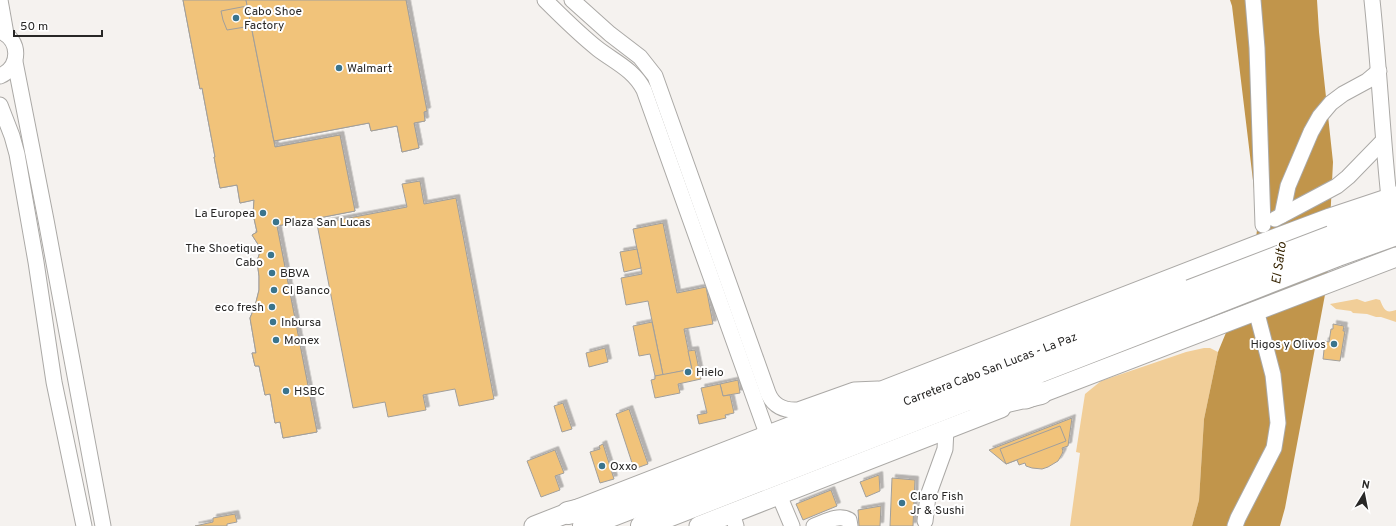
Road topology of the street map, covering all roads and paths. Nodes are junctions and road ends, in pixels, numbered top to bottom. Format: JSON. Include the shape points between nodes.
{"nodes":[{"id":1,"x":0,"y":0,"type":"edge"},
{"id":2,"x":545,"y":0,"type":"edge"},
{"id":3,"x":572,"y":0,"type":"edge"},
{"id":4,"x":1253,"y":0,"type":"edge"},
{"id":5,"x":1372,"y":0,"type":"edge"},
{"id":6,"x":3,"y":33,"type":"edge"},
{"id":7,"x":15,"y":62,"type":"junction"},
{"id":8,"x":1379,"y":71,"type":"junction"},
{"id":9,"x":0,"y":76,"type":"edge"},
{"id":10,"x":0,"y":105,"type":"edge"},
{"id":11,"x":1383,"y":141,"type":"junction"},
{"id":12,"x":1394,"y":202,"type":"edge"},
{"id":13,"x":1282,"y":215,"type":"junction"},
{"id":14,"x":1263,"y":234,"type":"junction"},
{"id":15,"x":1396,"y":234,"type":"edge"},
{"id":16,"x":1330,"y":238,"type":"junction"},
{"id":17,"x":1396,"y":257,"type":"edge"},
{"id":18,"x":1320,"y":286,"type":"junction"},
{"id":19,"x":1193,"y":301,"type":"junction"},
{"id":20,"x":1256,"y":310,"type":"junction"},
{"id":21,"x":48,"y":350,"type":"junction"},
{"id":22,"x":887,"y":389,"type":"junction"},
{"id":23,"x":1041,"y":393,"type":"junction"},
{"id":24,"x":82,"y":412,"type":"junction"},
{"id":25,"x":904,"y":425,"type":"junction"},
{"id":26,"x":946,"y":429,"type":"junction"},
{"id":27,"x":759,"y":438,"type":"junction"},
{"id":28,"x":779,"y":495,"type":"junction"},
{"id":29,"x":576,"y":519,"type":"edge"},
{"id":30,"x":734,"y":520,"type":"edge"},
{"id":31,"x":925,"y":521,"type":"dead end"},
{"id":32,"x":704,"y":525,"type":"edge"},
{"id":33,"x":84,"y":526,"type":"edge"},
{"id":34,"x":103,"y":526,"type":"edge"},
{"id":35,"x":534,"y":526,"type":"edge"},
{"id":36,"x":642,"y":526,"type":"edge"},
{"id":37,"x":792,"y":526,"type":"edge"},
{"id":38,"x":814,"y":526,"type":"edge"},
{"id":39,"x":850,"y":526,"type":"edge"},
{"id":40,"x":1236,"y":526,"type":"edge"}],
"edges":[{"from":1,"to":6,"type":"street"},
{"from":2,"to":27,"type":"street","via":[[599,49],[631,72],[644,90],[765,427],[764,434]]},
{"from":3,"to":22,"type":"street","via":[[640,57],[655,76],[771,400],[780,407],[795,410],[854,390]]},
{"from":4,"to":14,"type":"street"},
{"from":5,"to":8,"type":"street"},
{"from":6,"to":7,"type":"street","via":[[10,38],[15,47]]},
{"from":7,"to":9,"type":"street","via":[[7,73]]},
{"from":7,"to":24,"type":"street"},
{"from":8,"to":11,"type":"street"},
{"from":8,"to":13,"type":"street","via":[[1367,82],[1331,103],[1320,116],[1288,186]]},
{"from":10,"to":21,"type":"street","via":[[17,154]]},
{"from":11,"to":12,"type":"street"},
{"from":11,"to":13,"type":"street","via":[[1337,186]]},
{"from":12,"to":16,"type":"highway","name":"Carretera Cabo San Lucas - La Paz"},
{"from":13,"to":14,"type":"street"},
{"from":14,"to":16,"type":"main road"},
{"from":14,"to":20,"type":"main road","via":[[1263,276]]},
{"from":14,"to":22,"type":"main road"},
{"from":15,"to":16,"type":"highway","name":"Carretera Cabo San Lucas - La Paz"},
{"from":16,"to":18,"type":"main road"},
{"from":16,"to":19,"type":"highway","name":"Carretera Cabo San Lucas - La Paz","bridge":true},
{"from":17,"to":18,"type":"main road"},
{"from":18,"to":20,"type":"main road"},
{"from":19,"to":25,"type":"highway","name":"Carretera Cabo San Lucas - La Paz"},
{"from":19,"to":29,"type":"highway","name":"Carretera Cabo San Lucas - La Paz","via":[[722,473]]},
{"from":20,"to":23,"type":"main road"},
{"from":20,"to":40,"type":"street","via":[[1273,375],[1278,423],[1274,448]]},
{"from":21,"to":24,"type":"street","via":[[61,362],[72,403]]},
{"from":21,"to":33,"type":"street"},
{"from":22,"to":27,"type":"main road"},
{"from":23,"to":25,"type":"highway"},
{"from":23,"to":26,"type":"main road"},
{"from":24,"to":34,"type":"street"},
{"from":25,"to":36,"type":"highway","name":"Carretera Cabo San Lucas - La Paz"},
{"from":26,"to":28,"type":"main road"},
{"from":26,"to":31,"type":"street","via":[[945,449],[928,496]]},
{"from":27,"to":29,"type":"main road"},
{"from":28,"to":30,"type":"main road"},
{"from":28,"to":37,"type":"street"},
{"from":29,"to":35,"type":"main road"},
{"from":30,"to":32,"type":"main road"},
{"from":38,"to":39,"type":"street","via":[[844,517],[849,520]]}]}
